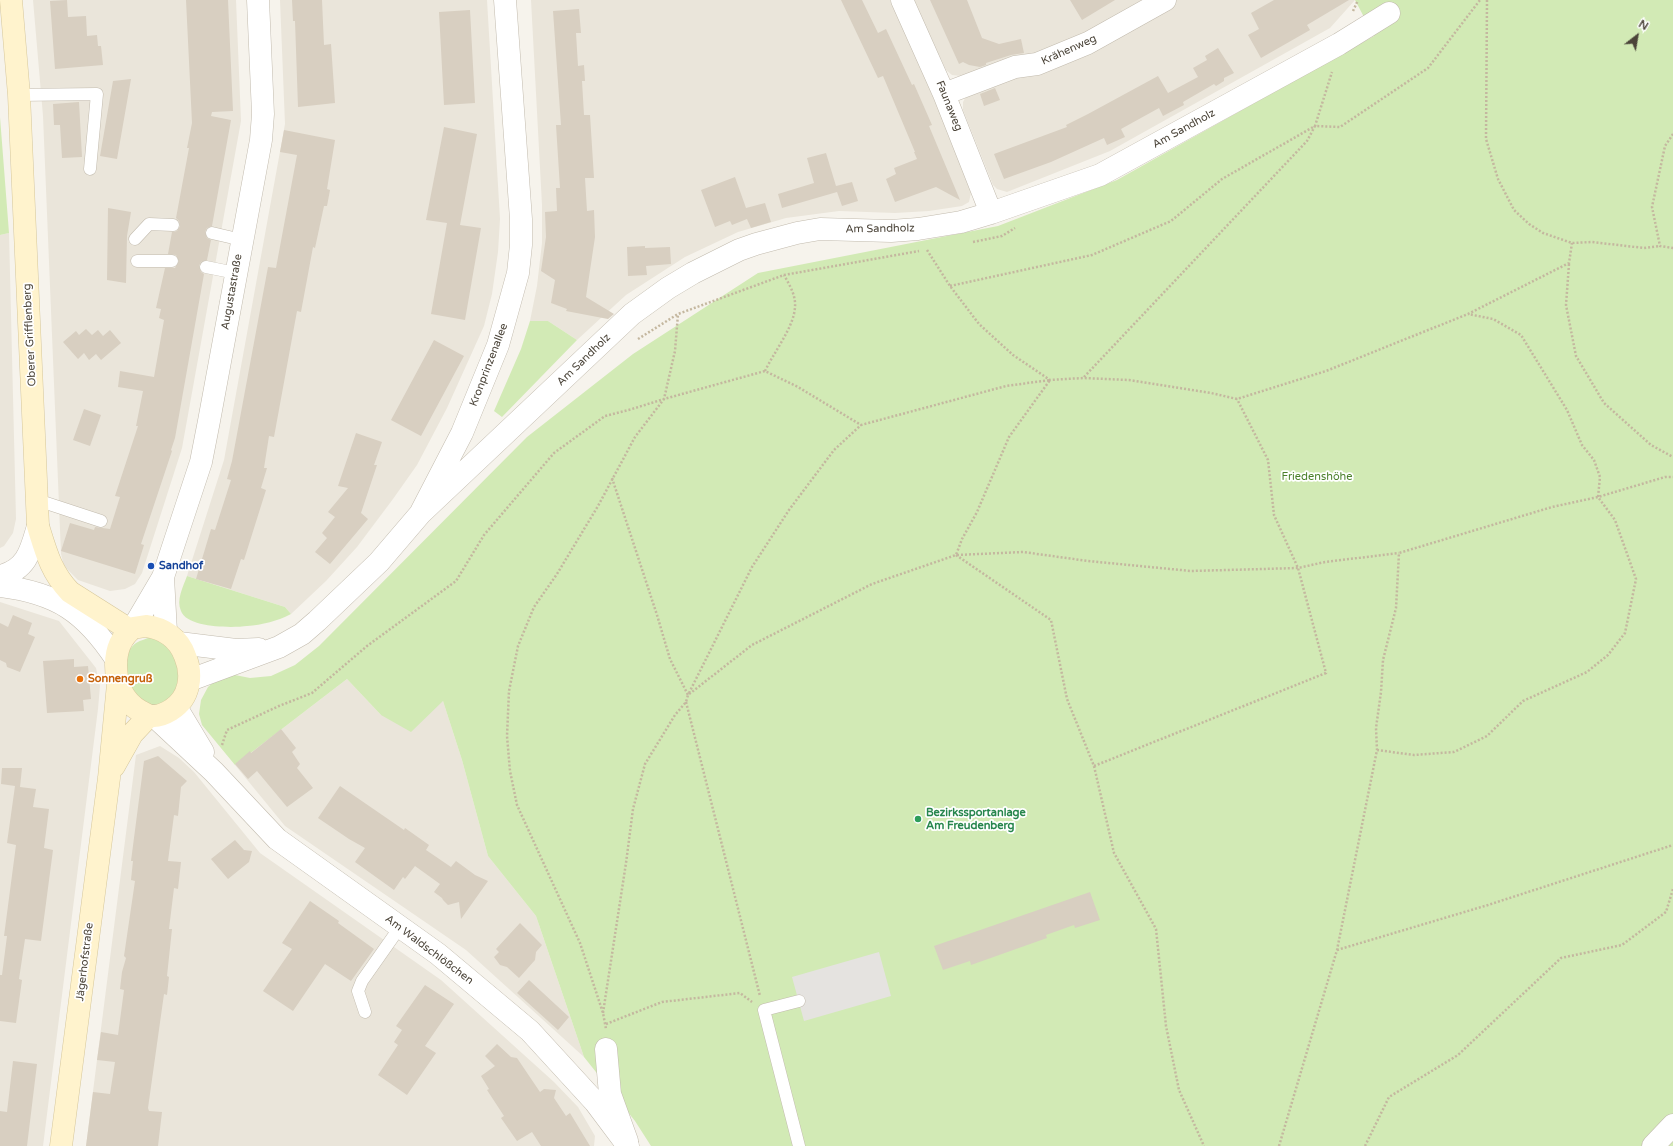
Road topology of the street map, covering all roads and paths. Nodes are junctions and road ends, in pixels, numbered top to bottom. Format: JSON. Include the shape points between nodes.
{"nodes":[{"id":1,"x":11,"y":0,"type":"edge"},
{"id":2,"x":258,"y":0,"type":"edge"},
{"id":3,"x":505,"y":0,"type":"edge"},
{"id":4,"x":902,"y":0,"type":"edge"},
{"id":5,"x":1165,"y":0,"type":"edge"},
{"id":6,"x":1480,"y":0,"type":"edge"},
{"id":7,"x":1487,"y":0,"type":"edge"},
{"id":8,"x":1389,"y":13,"type":"dead end"},
{"id":9,"x":1332,"y":70,"type":"dead end"},
{"id":10,"x":944,"y":94,"type":"junction"},
{"id":11,"x":19,"y":95,"type":"junction"},
{"id":12,"x":1315,"y":126,"type":"junction"},
{"id":13,"x":1673,"y":134,"type":"edge"},
{"id":14,"x":90,"y":169,"type":"dead end"},
{"id":15,"x":991,"y":214,"type":"junction"},
{"id":16,"x":1022,"y":224,"type":"dead end"},
{"id":17,"x":173,"y":226,"type":"dead end"},
{"id":18,"x":212,"y":233,"type":"dead end"},
{"id":19,"x":135,"y":239,"type":"dead end"},
{"id":20,"x":242,"y":240,"type":"junction"},
{"id":21,"x":972,"y":242,"type":"dead end"},
{"id":22,"x":1572,"y":243,"type":"junction"},
{"id":23,"x":1660,"y":246,"type":"junction"},
{"id":24,"x":1673,"y":248,"type":"edge"},
{"id":25,"x":935,"y":249,"type":"dead end"},
{"id":26,"x":928,"y":250,"type":"junction"},
{"id":27,"x":137,"y":260,"type":"dead end"},
{"id":28,"x":172,"y":260,"type":"dead end"},
{"id":29,"x":1569,"y":264,"type":"junction"},
{"id":30,"x":206,"y":267,"type":"dead end"},
{"id":31,"x":236,"y":273,"type":"junction"},
{"id":32,"x":784,"y":275,"type":"junction"},
{"id":33,"x":950,"y":286,"type":"junction"},
{"id":34,"x":678,"y":314,"type":"junction"},
{"id":35,"x":1468,"y":314,"type":"junction"},
{"id":36,"x":632,"y":342,"type":"dead end"},
{"id":37,"x":765,"y":371,"type":"junction"},
{"id":38,"x":1083,"y":378,"type":"junction"},
{"id":39,"x":1050,"y":380,"type":"junction"},
{"id":40,"x":664,"y":399,"type":"junction"},
{"id":41,"x":1237,"y":399,"type":"junction"},
{"id":42,"x":861,"y":425,"type":"junction"},
{"id":43,"x":1673,"y":457,"type":"edge"},
{"id":44,"x":1673,"y":476,"type":"edge"},
{"id":45,"x":612,"y":478,"type":"junction"},
{"id":46,"x":1598,"y":497,"type":"junction"},
{"id":47,"x":37,"y":500,"type":"junction"},
{"id":48,"x":420,"y":514,"type":"junction"},
{"id":49,"x":102,"y":521,"type":"dead end"},
{"id":50,"x":38,"y":526,"type":"junction"},
{"id":51,"x":1398,"y":553,"type":"junction"},
{"id":52,"x":956,"y":555,"type":"junction"},
{"id":53,"x":1298,"y":568,"type":"junction"},
{"id":54,"x":0,"y":576,"type":"edge"},
{"id":55,"x":163,"y":577,"type":"junction"},
{"id":56,"x":0,"y":586,"type":"edge"},
{"id":57,"x":131,"y":629,"type":"junction"},
{"id":58,"x":172,"y":638,"type":"junction"},
{"id":59,"x":268,"y":649,"type":"junction"},
{"id":60,"x":116,"y":659,"type":"junction"},
{"id":61,"x":190,"y":680,"type":"junction"},
{"id":62,"x":118,"y":684,"type":"junction"},
{"id":63,"x":688,"y":695,"type":"junction"},
{"id":64,"x":686,"y":702,"type":"junction"},
{"id":65,"x":176,"y":706,"type":"junction"},
{"id":66,"x":151,"y":716,"type":"junction"},
{"id":67,"x":1377,"y":750,"type":"junction"},
{"id":68,"x":1094,"y":766,"type":"junction"},
{"id":69,"x":214,"y":772,"type":"junction"},
{"id":70,"x":109,"y":778,"type":"junction"},
{"id":71,"x":1673,"y":845,"type":"edge"},
{"id":72,"x":1673,"y":888,"type":"edge"},
{"id":73,"x":400,"y":927,"type":"junction"},
{"id":74,"x":1337,"y":950,"type":"junction"},
{"id":75,"x":799,"y":1001,"type":"dead end"},
{"id":76,"x":764,"y":1010,"type":"junction"},
{"id":77,"x":365,"y":1012,"type":"dead end"},
{"id":78,"x":606,"y":1024,"type":"dead end"},
{"id":79,"x":606,"y":1049,"type":"dead end"},
{"id":80,"x":1673,"y":1125,"type":"edge"},
{"id":81,"x":61,"y":1146,"type":"edge"},
{"id":82,"x":628,"y":1146,"type":"edge"},
{"id":83,"x":799,"y":1146,"type":"edge"},
{"id":84,"x":1204,"y":1146,"type":"edge"},
{"id":85,"x":1279,"y":1146,"type":"edge"},
{"id":86,"x":1365,"y":1146,"type":"edge"},
{"id":87,"x":1653,"y":1146,"type":"edge"}],
"edges":[{"from":1,"to":11,"type":"main road","name":"Oberer Grifflenberg"},
{"from":2,"to":20,"type":"street","name":"Augustastraße","via":[[263,114],[261,140]]},
{"from":3,"to":48,"type":"street","name":"Kronprinzenallee","via":[[521,219],[518,273],[498,345],[462,433]]},
{"from":4,"to":10,"type":"street","name":"Faunaweg"},
{"from":5,"to":10,"type":"street","name":"Krähenweg","via":[[1088,43],[1037,64],[1015,67]]},
{"from":6,"to":12,"type":"path","via":[[1428,68],[1340,128]]},
{"from":7,"to":22,"type":"path","via":[[1486,139],[1498,179],[1514,210],[1530,224],[1543,233]]},
{"from":8,"to":15,"type":"street","name":"Am Sandholz","via":[[1339,44],[1100,175]]},
{"from":9,"to":12,"type":"path"},
{"from":10,"to":15,"type":"street","name":"Faunaweg"},
{"from":11,"to":14,"type":"lane","via":[[97,94]]},
{"from":11,"to":47,"type":"main road","name":"Oberer Grifflenberg"},
{"from":12,"to":33,"type":"path","via":[[1222,179],[1171,221],[1092,255]]},
{"from":12,"to":38,"type":"path","via":[[1307,141]]},
{"from":13,"to":23,"type":"path","via":[[1665,146],[1652,207]]},
{"from":15,"to":48,"type":"street","name":"Am Sandholz","via":[[961,222],[891,231],[820,229],[797,233],[739,250],[693,273],[632,314]]},
{"from":16,"to":21,"type":"path","via":[[1002,236]]},
{"from":17,"to":19,"type":"lane","via":[[149,224]]},
{"from":18,"to":20,"type":"lane"},
{"from":20,"to":31,"type":"street","name":"Augustastraße"},
{"from":22,"to":23,"type":"path","via":[[1592,242],[1644,248]]},
{"from":22,"to":29,"type":"path"},
{"from":23,"to":24,"type":"path"},
{"from":25,"to":26,"type":"path"},
{"from":26,"to":32,"type":"path"},
{"from":26,"to":33,"type":"path"},
{"from":27,"to":28,"type":"lane"},
{"from":29,"to":35,"type":"path"},
{"from":29,"to":43,"type":"path","via":[[1566,305],[1576,356],[1604,403],[1651,445]]},
{"from":30,"to":31,"type":"lane"},
{"from":31,"to":55,"type":"street","name":"Augustastraße","via":[[201,462]]},
{"from":32,"to":34,"type":"path"},
{"from":32,"to":37,"type":"path","via":[[792,288],[795,306],[792,322]]},
{"from":33,"to":39,"type":"path","via":[[979,324],[1013,355]]},
{"from":34,"to":36,"type":"path"},
{"from":34,"to":40,"type":"path","via":[[675,351]]},
{"from":35,"to":41,"type":"path","via":[[1326,371]]},
{"from":35,"to":46,"type":"path","via":[[1493,319],[1521,335],[1567,410],[1582,445],[1594,460],[1600,477]]},
{"from":37,"to":40,"type":"path"},
{"from":37,"to":42,"type":"path","via":[[798,387]]},
{"from":38,"to":39,"type":"path"},
{"from":38,"to":41,"type":"path","via":[[1129,380]]},
{"from":39,"to":42,"type":"path","via":[[1006,386]]},
{"from":39,"to":52,"type":"path","via":[[1009,437]]},
{"from":40,"to":45,"type":"path","via":[[635,437]]},
{"from":40,"to":69,"type":"path","via":[[605,416],[554,453],[484,535],[456,581],[367,646],[312,693],[227,730]]},
{"from":41,"to":53,"type":"path","via":[[1268,460],[1274,516]]},
{"from":42,"to":63,"type":"path","via":[[834,450],[789,510],[752,567]]},
{"from":44,"to":46,"type":"path"},
{"from":45,"to":63,"type":"path","via":[[670,659]]},
{"from":45,"to":64,"type":"path","via":[[598,506],[534,608],[518,646],[509,691],[507,736],[510,772],[517,805],[580,943],[603,1013],[633,809],[645,764],[675,715]]},
{"from":46,"to":51,"type":"path","via":[[1552,507]]},
{"from":46,"to":67,"type":"path","via":[[1615,520],[1636,579],[1625,633],[1608,655],[1587,672],[1523,701],[1487,736],[1454,752],[1414,755]]},
{"from":47,"to":49,"type":"lane"},
{"from":47,"to":50,"type":"main road","name":"Oberer Grifflenberg"},
{"from":48,"to":59,"type":"street","name":"Kronprinzenallee","via":[[378,562],[317,622],[279,647]]},
{"from":50,"to":54,"type":"street","via":[[32,548],[25,560],[14,572]]},
{"from":50,"to":57,"type":"main road","name":"Oberer Grifflenberg","via":[[47,556],[63,585],[70,592]]},
{"from":51,"to":53,"type":"path"},
{"from":51,"to":67,"type":"path","via":[[1396,608],[1383,660],[1376,728]]},
{"from":52,"to":53,"type":"path","via":[[1023,552],[1190,572]]},
{"from":52,"to":63,"type":"path","via":[[872,584],[752,645]]},
{"from":52,"to":68,"type":"path","via":[[1051,620],[1067,699]]},
{"from":53,"to":68,"type":"path","via":[[1326,673]]},
{"from":55,"to":57,"type":"street","name":"Augustastraße"},
{"from":55,"to":58,"type":"street","name":"Augustastraße"},
{"from":56,"to":60,"type":"street","via":[[38,593],[66,606],[91,626]]},
{"from":57,"to":58,"type":"main road","via":[[156,627]]},
{"from":57,"to":60,"type":"main road","via":[[119,644]]},
{"from":58,"to":59,"type":"street","name":"Kronprinzenallee","via":[[236,650]]},
{"from":58,"to":61,"type":"main road","via":[[187,660]]},
{"from":59,"to":61,"type":"street","name":"Kronprinzenallee"},
{"from":60,"to":62,"type":"main road"},
{"from":61,"to":65,"type":"main road","via":[[186,693]]},
{"from":62,"to":66,"type":"main road","via":[[127,701]]},
{"from":62,"to":70,"type":"main road","name":"Jägerhofstraße"},
{"from":63,"to":64,"type":"path"},
{"from":64,"to":76,"type":"path"},
{"from":65,"to":66,"type":"main road","via":[[164,714]]},
{"from":65,"to":69,"type":"street","name":"Am Waldschlößchen"},
{"from":66,"to":69,"type":"street","name":"Am Waldschlößchen"},
{"from":66,"to":70,"type":"main road","name":"Jägerhofstraße","via":[[132,734]]},
{"from":67,"to":74,"type":"path"},
{"from":68,"to":84,"type":"path","via":[[1114,852],[1156,929],[1166,1026],[1179,1090]]},
{"from":69,"to":73,"type":"street","name":"Am Waldschlößchen","via":[[277,838]]},
{"from":70,"to":81,"type":"main road","name":"Jägerhofstraße"},
{"from":71,"to":74,"type":"path","via":[[1488,905]]},
{"from":72,"to":86,"type":"path","via":[[1666,912],[1622,945],[1561,958],[1458,1055],[1389,1097]]},
{"from":73,"to":77,"type":"lane","via":[[362,981],[358,991]]},
{"from":73,"to":82,"type":"street","name":"Am Waldschlößchen","via":[[438,954],[530,1031],[595,1102]]},
{"from":74,"to":85,"type":"path"},
{"from":75,"to":76,"type":"lane"},
{"from":76,"to":78,"type":"path","via":[[740,993],[662,1002]]},
{"from":76,"to":83,"type":"lane"},
{"from":79,"to":82,"type":"street","via":[[610,1094]]},
{"from":80,"to":87,"type":"street"}]}
